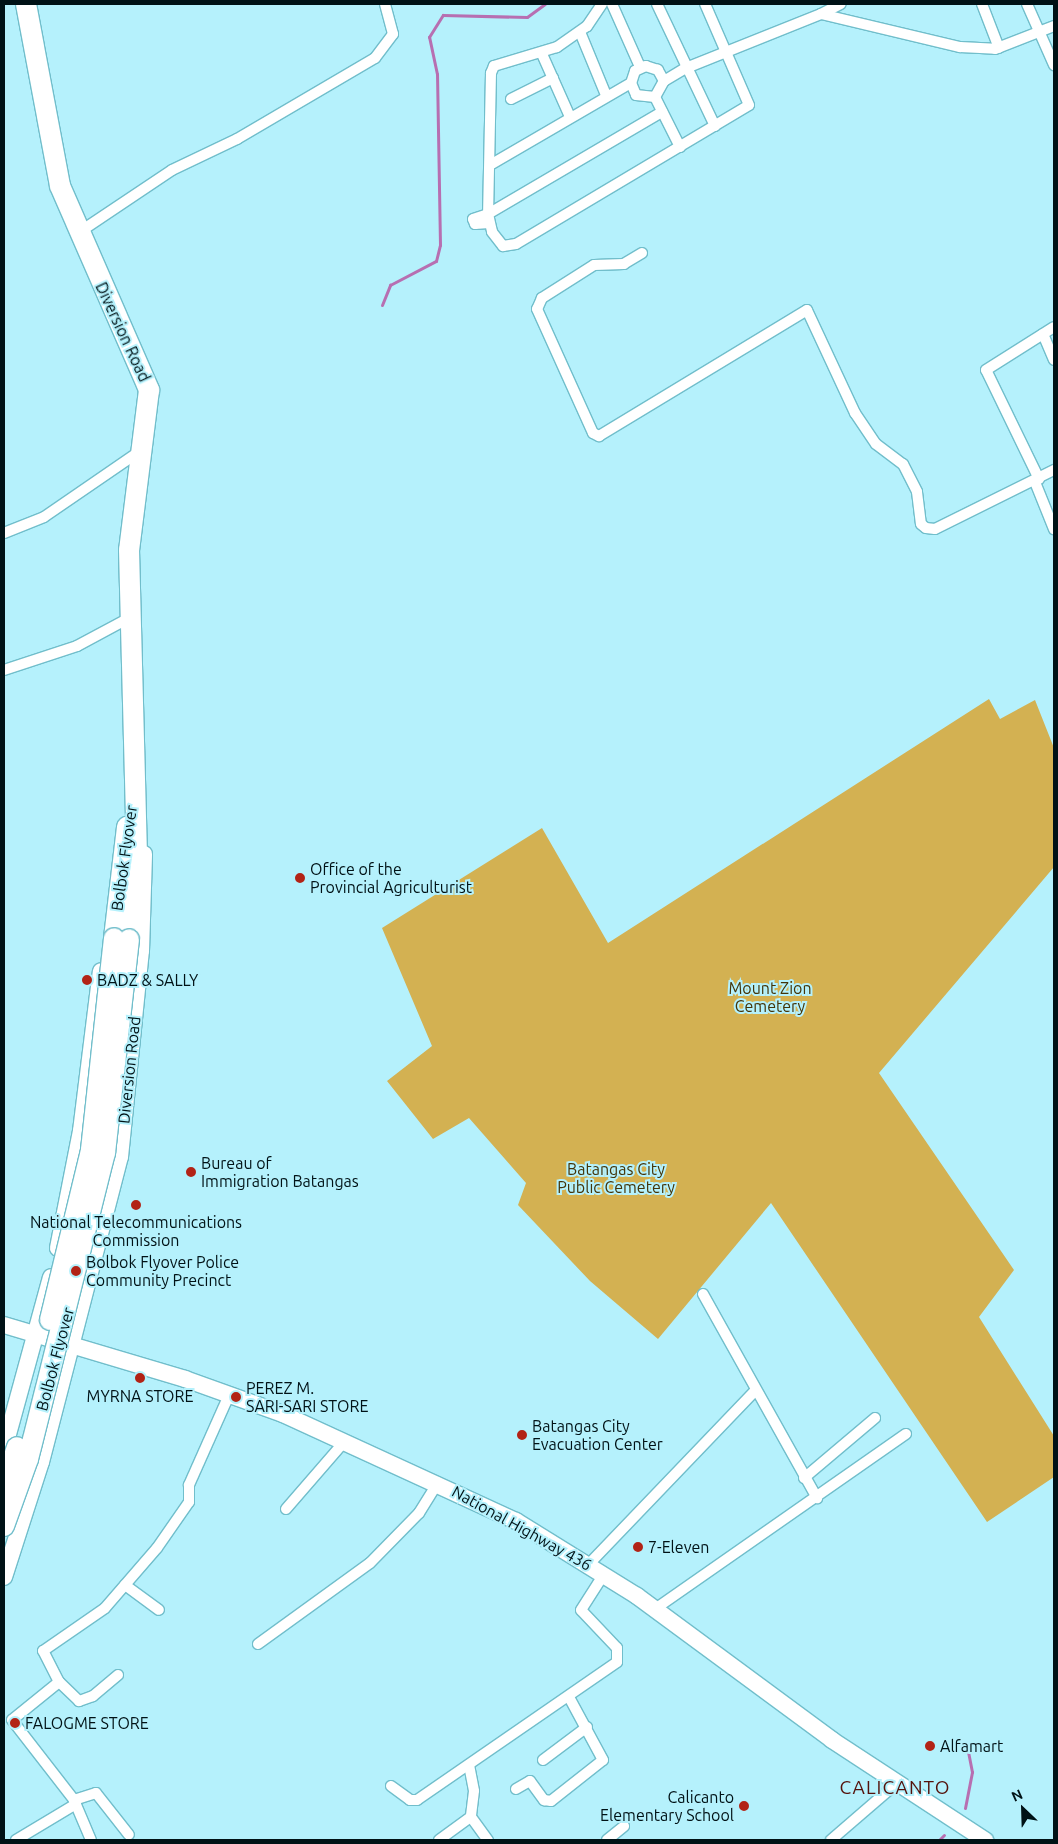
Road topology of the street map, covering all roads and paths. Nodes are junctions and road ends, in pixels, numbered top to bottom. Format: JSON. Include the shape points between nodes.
{"nodes":[{"id":1,"x":26,"y":4,"type":"edge"},
{"id":2,"x":385,"y":4,"type":"edge"},
{"id":3,"x":602,"y":4,"type":"edge"},
{"id":4,"x":612,"y":4,"type":"edge"},
{"id":5,"x":657,"y":4,"type":"edge"},
{"id":6,"x":705,"y":4,"type":"edge"},
{"id":7,"x":841,"y":4,"type":"edge"},
{"id":8,"x":982,"y":4,"type":"edge"},
{"id":9,"x":1028,"y":4,"type":"edge"},
{"id":10,"x":821,"y":14,"type":"junction"},
{"id":11,"x":1054,"y":26,"type":"edge"},
{"id":12,"x":580,"y":32,"type":"junction"},
{"id":13,"x":1039,"y":33,"type":"junction"},
{"id":14,"x":999,"y":48,"type":"junction"},
{"id":15,"x":727,"y":51,"type":"junction"},
{"id":16,"x":542,"y":54,"type":"junction"},
{"id":17,"x":1054,"y":65,"type":"edge"},
{"id":18,"x":640,"y":67,"type":"junction"},
{"id":19,"x":686,"y":68,"type":"junction"},
{"id":20,"x":553,"y":78,"type":"junction"},
{"id":21,"x":664,"y":81,"type":"junction"},
{"id":22,"x":631,"y":83,"type":"junction"},
{"id":23,"x":606,"y":95,"type":"junction"},
{"id":24,"x":655,"y":97,"type":"junction"},
{"id":25,"x":512,"y":99,"type":"dead end"},
{"id":26,"x":662,"y":112,"type":"junction"},
{"id":27,"x":570,"y":117,"type":"junction"},
{"id":28,"x":715,"y":126,"type":"junction"},
{"id":29,"x":680,"y":147,"type":"junction"},
{"id":30,"x":490,"y":165,"type":"junction"},
{"id":31,"x":488,"y":219,"type":"junction"},
{"id":32,"x":77,"y":234,"type":"junction"},
{"id":33,"x":642,"y":253,"type":"dead end"},
{"id":34,"x":1054,"y":327,"type":"edge"},
{"id":35,"x":1043,"y":334,"type":"junction"},
{"id":36,"x":1054,"y":360,"type":"edge"},
{"id":37,"x":143,"y":449,"type":"junction"},
{"id":38,"x":1054,"y":470,"type":"edge"},
{"id":39,"x":1037,"y":481,"type":"junction"},
{"id":40,"x":1054,"y":529,"type":"edge"},
{"id":41,"x":4,"y":533,"type":"edge"},
{"id":42,"x":129,"y":618,"type":"junction"},
{"id":43,"x":4,"y":670,"type":"edge"},
{"id":44,"x":134,"y":790,"type":"junction"},
{"id":45,"x":122,"y":939,"type":"junction"},
{"id":46,"x":703,"y":1294,"type":"dead end"},
{"id":47,"x":4,"y":1325,"type":"edge"},
{"id":48,"x":34,"y":1333,"type":"junction"},
{"id":49,"x":71,"y":1344,"type":"junction"},
{"id":50,"x":756,"y":1390,"type":"junction"},
{"id":51,"x":229,"y":1395,"type":"junction"},
{"id":52,"x":875,"y":1418,"type":"dead end"},
{"id":53,"x":906,"y":1434,"type":"dead end"},
{"id":54,"x":345,"y":1441,"type":"junction"},
{"id":55,"x":4,"y":1449,"type":"edge"},
{"id":56,"x":804,"y":1478,"type":"junction"},
{"id":57,"x":438,"y":1483,"type":"junction"},
{"id":58,"x":4,"y":1485,"type":"edge"},
{"id":59,"x":817,"y":1498,"type":"junction"},
{"id":60,"x":286,"y":1509,"type":"dead end"},
{"id":61,"x":4,"y":1526,"type":"edge"},
{"id":62,"x":589,"y":1564,"type":"junction"},
{"id":63,"x":604,"y":1574,"type":"junction"},
{"id":64,"x":4,"y":1577,"type":"edge"},
{"id":65,"x":125,"y":1585,"type":"junction"},
{"id":66,"x":654,"y":1609,"type":"junction"},
{"id":67,"x":159,"y":1610,"type":"dead end"},
{"id":68,"x":258,"y":1644,"type":"dead end"},
{"id":69,"x":118,"y":1675,"type":"dead end"},
{"id":70,"x":59,"y":1682,"type":"junction"},
{"id":71,"x":569,"y":1697,"type":"junction"},
{"id":72,"x":586,"y":1727,"type":"junction"},
{"id":73,"x":543,"y":1760,"type":"dead end"},
{"id":74,"x":469,"y":1765,"type":"junction"},
{"id":75,"x":897,"y":1783,"type":"junction"},
{"id":76,"x":391,"y":1786,"type":"dead end"},
{"id":77,"x":516,"y":1789,"type":"dead end"},
{"id":78,"x":75,"y":1802,"type":"junction"},
{"id":79,"x":471,"y":1817,"type":"junction"},
{"id":80,"x":624,"y":1826,"type":"dead end"},
{"id":81,"x":129,"y":1836,"type":"dead end"},
{"id":82,"x":16,"y":1840,"type":"edge"},
{"id":83,"x":91,"y":1840,"type":"edge"},
{"id":84,"x":439,"y":1840,"type":"edge"},
{"id":85,"x":488,"y":1840,"type":"edge"},
{"id":86,"x":608,"y":1840,"type":"edge"},
{"id":87,"x":830,"y":1840,"type":"edge"},
{"id":88,"x":985,"y":1840,"type":"edge"}],
"edges":[{"from":1,"to":32,"type":"highway","name":"Diversion Road","via":[[49,141]]},
{"from":2,"to":32,"type":"street","via":[[393,34],[375,58],[237,140],[172,170]]},
{"from":3,"to":12,"type":"street"},
{"from":4,"to":18,"type":"street"},
{"from":5,"to":19,"type":"street"},
{"from":6,"to":15,"type":"street"},
{"from":7,"to":10,"type":"street"},
{"from":8,"to":14,"type":"street"},
{"from":9,"to":13,"type":"street"},
{"from":10,"to":14,"type":"street","via":[[960,47]]},
{"from":10,"to":15,"type":"street"},
{"from":11,"to":13,"type":"street"},
{"from":12,"to":16,"type":"street"},
{"from":12,"to":23,"type":"street"},
{"from":13,"to":14,"type":"street"},
{"from":13,"to":17,"type":"street"},
{"from":15,"to":19,"type":"street"},
{"from":15,"to":28,"type":"street","via":[[750,101],[746,108]]},
{"from":16,"to":20,"type":"street"},
{"from":16,"to":30,"type":"street","via":[[494,66]]},
{"from":18,"to":21,"type":"street","via":[[653,66]]},
{"from":18,"to":22,"type":"street"},
{"from":19,"to":21,"type":"street"},
{"from":19,"to":28,"type":"street"},
{"from":20,"to":25,"type":"street"},
{"from":20,"to":27,"type":"street"},
{"from":21,"to":24,"type":"street"},
{"from":22,"to":23,"type":"street"},
{"from":22,"to":24,"type":"street","via":[[636,94]]},
{"from":23,"to":27,"type":"street"},
{"from":24,"to":26,"type":"street"},
{"from":26,"to":29,"type":"street"},
{"from":26,"to":31,"type":"street"},
{"from":27,"to":30,"type":"street"},
{"from":28,"to":29,"type":"street"},
{"from":29,"to":31,"type":"street","via":[[510,246],[497,242]]},
{"from":30,"to":31,"type":"street"},
{"from":32,"to":37,"type":"highway","name":"Diversion Road","via":[[147,383],[150,407]]},
{"from":33,"to":39,"type":"street","via":[[624,264],[594,265],[542,298],[537,309],[593,433],[604,435],[627,422],[808,310],[855,413],[876,444],[903,464],[917,492],[920,524],[935,529]]},
{"from":34,"to":35,"type":"street"},
{"from":35,"to":36,"type":"street"},
{"from":35,"to":39,"type":"street","via":[[986,370]]},
{"from":37,"to":41,"type":"street","via":[[44,517]]},
{"from":37,"to":42,"type":"highway","name":"Diversion Road","via":[[129,550]]},
{"from":38,"to":39,"type":"street"},
{"from":39,"to":40,"type":"street"},
{"from":42,"to":43,"type":"street","via":[[77,646]]},
{"from":42,"to":44,"type":"highway","name":"Diversion Road"},
{"from":44,"to":45,"type":"highway","name":"Bolbok Flyover"},
{"from":44,"to":48,"type":"main road","name":"Diversion Road","via":[[114,866],[81,1131],[53,1272]]},
{"from":44,"to":49,"type":"main road","name":"Diversion Road","via":[[146,870],[120,1157]]},
{"from":45,"to":58,"type":"highway","name":"Bolbok Flyover","bridge":true,"via":[[91,1150],[31,1397]]},
{"from":45,"to":61,"type":"highway","name":"Bolbok Flyover","bridge":true,"via":[[105,1153],[28,1459]]},
{"from":46,"to":50,"type":"street"},
{"from":47,"to":48,"type":"main road","name":"National Highway 436"},
{"from":48,"to":49,"type":"main road","name":"National Highway 436"},
{"from":48,"to":55,"type":"main road","name":"Diversion Road"},
{"from":49,"to":51,"type":"main road","name":"National Highway 436"},
{"from":49,"to":64,"type":"main road","name":"Diversion Road","via":[[41,1462]]},
{"from":50,"to":56,"type":"street"},
{"from":50,"to":62,"type":"street"},
{"from":51,"to":54,"type":"main road","name":"National Highway 436"},
{"from":51,"to":65,"type":"street","via":[[189,1485],[189,1502]]},
{"from":52,"to":56,"type":"street"},
{"from":53,"to":59,"type":"street"},
{"from":54,"to":57,"type":"main road","name":"National Highway 436"},
{"from":54,"to":60,"type":"street"},
{"from":56,"to":59,"type":"street"},
{"from":57,"to":62,"type":"main road","name":"National Highway 436"},
{"from":57,"to":68,"type":"street","via":[[419,1513],[370,1563]]},
{"from":59,"to":66,"type":"street"},
{"from":62,"to":63,"type":"main road","name":"National Highway 436"},
{"from":63,"to":66,"type":"main road","name":"National Highway 436"},
{"from":63,"to":71,"type":"street","via":[[581,1610],[615,1645],[618,1659]]},
{"from":65,"to":67,"type":"street"},
{"from":65,"to":70,"type":"street","via":[[97,1615],[43,1651]]},
{"from":66,"to":75,"type":"main road","name":"National Highway 436"},
{"from":69,"to":70,"type":"street","via":[[83,1701],[74,1699]]},
{"from":70,"to":78,"type":"street","via":[[12,1720]]},
{"from":71,"to":72,"type":"street"},
{"from":71,"to":74,"type":"street"},
{"from":72,"to":73,"type":"street"},
{"from":72,"to":77,"type":"street","via":[[603,1757],[600,1765],[551,1802],[530,1781]]},
{"from":74,"to":76,"type":"street","via":[[417,1800],[410,1800]]},
{"from":74,"to":79,"type":"street","via":[[474,1791]]},
{"from":75,"to":87,"type":"street"},
{"from":75,"to":88,"type":"main road","name":"National Highway 436"},
{"from":78,"to":81,"type":"street","via":[[94,1791]]},
{"from":78,"to":82,"type":"street"},
{"from":78,"to":83,"type":"street"},
{"from":79,"to":84,"type":"street"},
{"from":79,"to":85,"type":"street"},
{"from":80,"to":86,"type":"street"}]}
